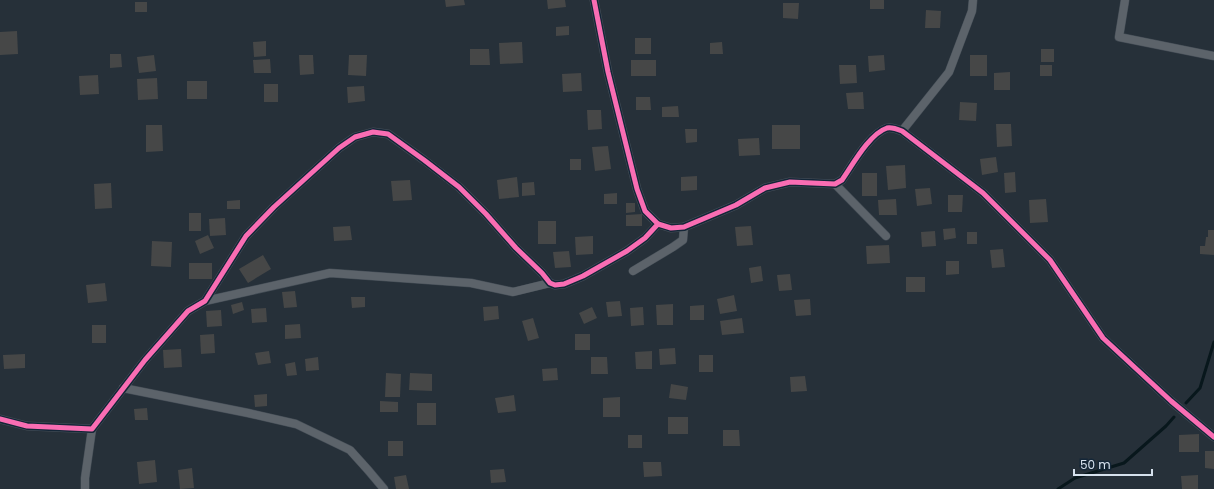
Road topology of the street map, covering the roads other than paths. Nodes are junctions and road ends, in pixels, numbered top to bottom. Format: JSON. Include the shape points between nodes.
{"nodes":[{"id":1,"x":594,"y":0,"type":"edge"},
{"id":2,"x":973,"y":0,"type":"edge"},
{"id":3,"x":1125,"y":0,"type":"edge"},
{"id":4,"x":1214,"y":56,"type":"edge"},
{"id":5,"x":902,"y":131,"type":"junction"},
{"id":6,"x":835,"y":184,"type":"junction"},
{"id":7,"x":658,"y":224,"type":"junction"},
{"id":8,"x":684,"y":227,"type":"junction"},
{"id":9,"x":886,"y":236,"type":"dead end"},
{"id":10,"x":633,"y":271,"type":"dead end"},
{"id":11,"x":550,"y":283,"type":"junction"},
{"id":12,"x":205,"y":301,"type":"junction"},
{"id":13,"x":123,"y":388,"type":"junction"},
{"id":14,"x":0,"y":419,"type":"edge"},
{"id":15,"x":92,"y":429,"type":"junction"},
{"id":16,"x":1214,"y":437,"type":"edge"},
{"id":17,"x":85,"y":489,"type":"edge"},
{"id":18,"x":384,"y":489,"type":"edge"}],
"edges":[{"from":1,"to":7,"type":"street","via":[[608,72],[637,189],[645,211]]},
{"from":2,"to":5,"type":"street","via":[[972,11],[948,72]]},
{"from":3,"to":4,"type":"street","via":[[1119,37]]},
{"from":5,"to":6,"type":"street","via":[[887,128],[874,136],[842,180]]},
{"from":5,"to":16,"type":"street","via":[[983,193],[1050,260],[1103,338]]},
{"from":6,"to":8,"type":"street","via":[[790,182],[765,188],[736,205]]},
{"from":6,"to":9,"type":"street"},
{"from":7,"to":8,"type":"street","via":[[671,228]]},
{"from":7,"to":11,"type":"street","via":[[639,243],[583,276],[564,284]]},
{"from":8,"to":10,"type":"street","via":[[682,240]]},
{"from":11,"to":12,"type":"street","via":[[513,292],[471,283],[330,273]]},
{"from":11,"to":12,"type":"street","via":[[459,187],[388,134],[373,132],[355,137],[339,148],[274,207],[246,236]]},
{"from":12,"to":13,"type":"street","via":[[188,311]]},
{"from":13,"to":15,"type":"street"},
{"from":13,"to":18,"type":"street","via":[[296,424],[350,450]]},
{"from":14,"to":15,"type":"street","via":[[27,426]]},
{"from":15,"to":17,"type":"street"}]}
